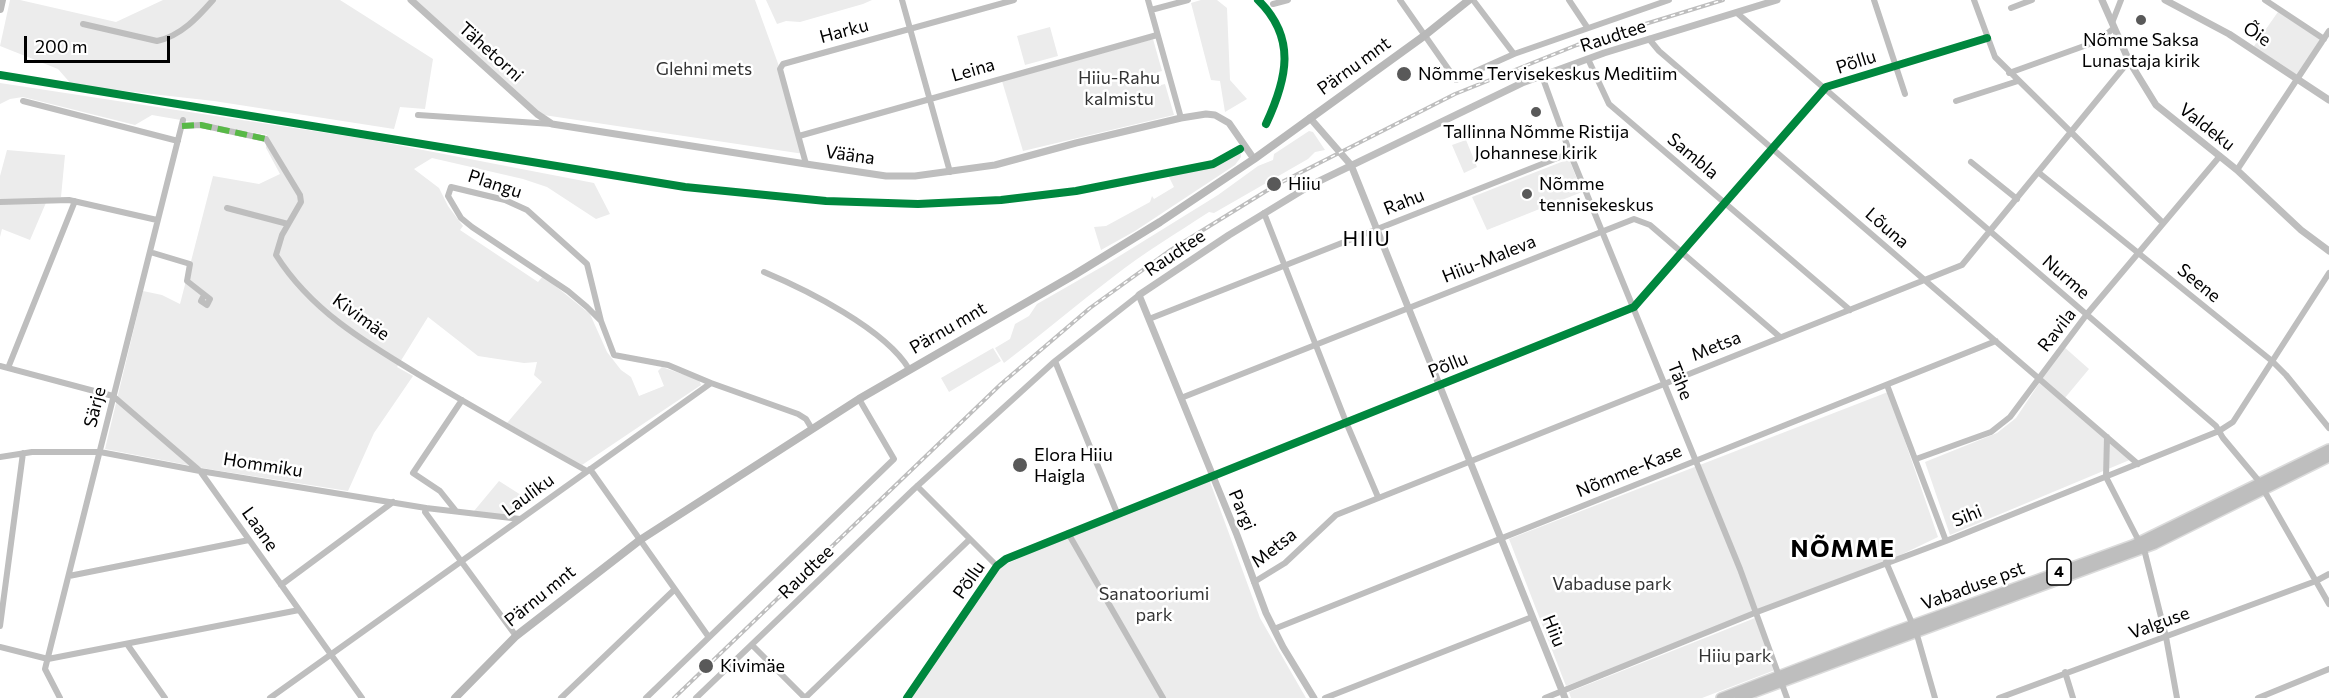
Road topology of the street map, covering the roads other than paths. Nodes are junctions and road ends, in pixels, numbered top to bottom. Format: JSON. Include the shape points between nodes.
{"nodes":[{"id":1,"x":2,"y":0,"type":"edge"},
{"id":2,"x":213,"y":0,"type":"edge"},
{"id":3,"x":411,"y":0,"type":"edge"},
{"id":4,"x":902,"y":0,"type":"edge"},
{"id":5,"x":1014,"y":0,"type":"edge"},
{"id":6,"x":1148,"y":0,"type":"edge"},
{"id":7,"x":1188,"y":0,"type":"edge"},
{"id":8,"x":1288,"y":0,"type":"edge"},
{"id":9,"x":1400,"y":0,"type":"edge"},
{"id":10,"x":1471,"y":0,"type":"edge"},
{"id":11,"x":1569,"y":0,"type":"edge"},
{"id":12,"x":1777,"y":0,"type":"edge"},
{"id":13,"x":1874,"y":0,"type":"edge"},
{"id":14,"x":1974,"y":0,"type":"edge"},
{"id":15,"x":2032,"y":0,"type":"edge"},
{"id":16,"x":2102,"y":0,"type":"edge"},
{"id":17,"x":2121,"y":0,"type":"edge"},
{"id":18,"x":2165,"y":0,"type":"edge"},
{"id":19,"x":2265,"y":0,"type":"edge"},
{"id":20,"x":1665,"y":1,"type":"edge"},
{"id":21,"x":1273,"y":4,"type":"dead end"},
{"id":22,"x":2011,"y":8,"type":"dead end"},
{"id":23,"x":0,"y":9,"type":"edge"},
{"id":24,"x":1151,"y":10,"type":"junction"},
{"id":25,"x":1737,"y":12,"type":"junction"},
{"id":26,"x":83,"y":24,"type":"dead end"},
{"id":27,"x":2113,"y":25,"type":"junction"},
{"id":28,"x":1587,"y":27,"type":"junction"},
{"id":29,"x":910,"y":28,"type":"junction"},
{"id":30,"x":2329,"y":31,"type":"edge"},
{"id":31,"x":1157,"y":35,"type":"junction"},
{"id":32,"x":1424,"y":36,"type":"junction"},
{"id":33,"x":1987,"y":38,"type":"junction"},
{"id":34,"x":1649,"y":39,"type":"junction"},
{"id":35,"x":2324,"y":39,"type":"junction"},
{"id":36,"x":1514,"y":54,"type":"junction"},
{"id":37,"x":1588,"y":59,"type":"junction"},
{"id":38,"x":2129,"y":61,"type":"junction"},
{"id":39,"x":1896,"y":65,"type":"junction"},
{"id":40,"x":2010,"y":73,"type":"junction"},
{"id":41,"x":1542,"y":76,"type":"junction"},
{"id":42,"x":2297,"y":79,"type":"junction"},
{"id":43,"x":2018,"y":81,"type":"junction"},
{"id":44,"x":1826,"y":87,"type":"junction"},
{"id":45,"x":1905,"y":94,"type":"dead end"},
{"id":46,"x":929,"y":98,"type":"junction"},
{"id":47,"x":2329,"y":100,"type":"edge"},
{"id":48,"x":23,"y":101,"type":"dead end"},
{"id":49,"x":1956,"y":101,"type":"dead end"},
{"id":50,"x":418,"y":115,"type":"dead end"},
{"id":51,"x":1181,"y":118,"type":"junction"},
{"id":52,"x":1310,"y":118,"type":"junction"},
{"id":53,"x":182,"y":123,"type":"joint"},
{"id":54,"x":552,"y":124,"type":"junction"},
{"id":55,"x":1319,"y":129,"type":"junction"},
{"id":56,"x":2071,"y":132,"type":"junction"},
{"id":57,"x":1288,"y":134,"type":"junction"},
{"id":58,"x":799,"y":135,"type":"junction"},
{"id":59,"x":178,"y":141,"type":"junction"},
{"id":60,"x":1774,"y":149,"type":"junction"},
{"id":61,"x":1570,"y":153,"type":"junction"},
{"id":62,"x":2220,"y":156,"type":"junction"},
{"id":63,"x":1254,"y":159,"type":"junction"},
{"id":64,"x":1971,"y":162,"type":"dead end"},
{"id":65,"x":806,"y":164,"type":"junction"},
{"id":66,"x":1351,"y":165,"type":"junction"},
{"id":67,"x":2237,"y":170,"type":"junction"},
{"id":68,"x":950,"y":172,"type":"junction"},
{"id":69,"x":2038,"y":172,"type":"junction"},
{"id":70,"x":2017,"y":199,"type":"junction"},
{"id":71,"x":75,"y":201,"type":"junction"},
{"id":72,"x":0,"y":202,"type":"edge"},
{"id":73,"x":1725,"y":203,"type":"junction"},
{"id":74,"x":227,"y":208,"type":"dead end"},
{"id":75,"x":1264,"y":213,"type":"junction"},
{"id":76,"x":157,"y":220,"type":"junction"},
{"id":77,"x":2162,"y":222,"type":"junction"},
{"id":78,"x":288,"y":224,"type":"junction"},
{"id":79,"x":1376,"y":229,"type":"junction"},
{"id":80,"x":1602,"y":230,"type":"junction"},
{"id":81,"x":1990,"y":231,"type":"junction"},
{"id":82,"x":2329,"y":251,"type":"edge"},
{"id":83,"x":150,"y":252,"type":"junction"},
{"id":84,"x":2138,"y":253,"type":"junction"},
{"id":85,"x":1682,"y":254,"type":"junction"},
{"id":86,"x":1284,"y":267,"type":"junction"},
{"id":87,"x":764,"y":272,"type":"dead end"},
{"id":88,"x":2329,"y":273,"type":"edge"},
{"id":89,"x":1924,"y":280,"type":"junction"},
{"id":90,"x":204,"y":295,"type":"dead end"},
{"id":91,"x":1139,"y":295,"type":"junction"},
{"id":92,"x":1407,"y":307,"type":"junction"},
{"id":93,"x":1634,"y":307,"type":"junction"},
{"id":94,"x":1851,"y":310,"type":"junction"},
{"id":95,"x":2087,"y":315,"type":"junction"},
{"id":96,"x":1149,"y":319,"type":"junction"},
{"id":97,"x":601,"y":321,"type":"junction"},
{"id":98,"x":1780,"y":337,"type":"junction"},
{"id":99,"x":1996,"y":341,"type":"junction"},
{"id":100,"x":1317,"y":345,"type":"junction"},
{"id":101,"x":1055,"y":361,"type":"junction"},
{"id":102,"x":2272,"y":361,"type":"junction"},
{"id":103,"x":0,"y":366,"type":"edge"},
{"id":104,"x":8,"y":368,"type":"junction"},
{"id":105,"x":909,"y":369,"type":"junction"},
{"id":106,"x":2038,"y":378,"type":"junction"},
{"id":107,"x":711,"y":383,"type":"junction"},
{"id":108,"x":1664,"y":383,"type":"junction"},
{"id":109,"x":1439,"y":385,"type":"junction"},
{"id":110,"x":1887,"y":385,"type":"junction"},
{"id":111,"x":113,"y":396,"type":"junction"},
{"id":112,"x":1181,"y":398,"type":"junction"},
{"id":113,"x":859,"y":399,"type":"junction"},
{"id":114,"x":462,"y":400,"type":"junction"},
{"id":115,"x":1346,"y":422,"type":"junction"},
{"id":116,"x":2329,"y":428,"type":"edge"},
{"id":117,"x":812,"y":429,"type":"junction"},
{"id":118,"x":2219,"y":431,"type":"junction"},
{"id":119,"x":2107,"y":437,"type":"junction"},
{"id":120,"x":2329,"y":449,"type":"edge"},
{"id":121,"x":100,"y":452,"type":"junction"},
{"id":122,"x":23,"y":453,"type":"junction"},
{"id":123,"x":0,"y":457,"type":"edge"},
{"id":124,"x":2329,"y":457,"type":"edge"},
{"id":125,"x":1916,"y":459,"type":"junction"},
{"id":126,"x":1695,"y":460,"type":"junction"},
{"id":127,"x":1469,"y":461,"type":"junction"},
{"id":128,"x":2138,"y":464,"type":"junction"},
{"id":129,"x":589,"y":470,"type":"junction"},
{"id":130,"x":200,"y":471,"type":"junction"},
{"id":131,"x":1211,"y":475,"type":"junction"},
{"id":132,"x":2106,"y":477,"type":"junction"},
{"id":133,"x":917,"y":486,"type":"junction"},
{"id":134,"x":2262,"y":487,"type":"junction"},
{"id":135,"x":1378,"y":497,"type":"junction"},
{"id":136,"x":393,"y":502,"type":"junction"},
{"id":137,"x":426,"y":508,"type":"junction"},
{"id":138,"x":456,"y":511,"type":"junction"},
{"id":139,"x":1117,"y":513,"type":"junction"},
{"id":140,"x":520,"y":519,"type":"junction"},
{"id":141,"x":1068,"y":533,"type":"junction"},
{"id":142,"x":1500,"y":538,"type":"junction"},
{"id":143,"x":970,"y":539,"type":"junction"},
{"id":144,"x":249,"y":540,"type":"junction"},
{"id":145,"x":640,"y":540,"type":"junction"},
{"id":146,"x":1946,"y":541,"type":"junction"},
{"id":147,"x":2142,"y":545,"type":"junction"},
{"id":148,"x":0,"y":550,"type":"edge"},
{"id":149,"x":10,"y":551,"type":"junction"},
{"id":150,"x":460,"y":562,"type":"junction"},
{"id":151,"x":1886,"y":562,"type":"junction"},
{"id":152,"x":997,"y":566,"type":"junction"},
{"id":153,"x":2329,"y":574,"type":"edge"},
{"id":154,"x":69,"y":576,"type":"junction"},
{"id":155,"x":2316,"y":581,"type":"junction"},
{"id":156,"x":1254,"y":582,"type":"junction"},
{"id":157,"x":281,"y":585,"type":"junction"},
{"id":158,"x":674,"y":590,"type":"junction"},
{"id":159,"x":2329,"y":604,"type":"edge"},
{"id":160,"x":299,"y":610,"type":"junction"},
{"id":161,"x":1757,"y":612,"type":"junction"},
{"id":162,"x":1532,"y":617,"type":"junction"},
{"id":163,"x":0,"y":626,"type":"edge"},
{"id":164,"x":1914,"y":628,"type":"junction"},
{"id":165,"x":1274,"y":629,"type":"junction"},
{"id":166,"x":516,"y":636,"type":"junction"},
{"id":167,"x":708,"y":636,"type":"junction"},
{"id":168,"x":2166,"y":637,"type":"junction"},
{"id":169,"x":127,"y":644,"type":"junction"},
{"id":170,"x":752,"y":645,"type":"junction"},
{"id":171,"x":0,"y":647,"type":"edge"},
{"id":172,"x":331,"y":655,"type":"junction"},
{"id":173,"x":48,"y":659,"type":"junction"},
{"id":174,"x":2329,"y":669,"type":"edge"},
{"id":175,"x":2065,"y":672,"type":"junction"},
{"id":176,"x":1780,"y":678,"type":"junction"},
{"id":177,"x":1564,"y":694,"type":"edge"},
{"id":178,"x":60,"y":698,"type":"edge"},
{"id":179,"x":165,"y":698,"type":"edge"},
{"id":180,"x":270,"y":698,"type":"edge"},
{"id":181,"x":362,"y":698,"type":"edge"},
{"id":182,"x":455,"y":698,"type":"edge"},
{"id":183,"x":561,"y":698,"type":"edge"},
{"id":184,"x":646,"y":698,"type":"edge"},
{"id":185,"x":696,"y":698,"type":"edge"},
{"id":186,"x":805,"y":698,"type":"edge"},
{"id":187,"x":907,"y":698,"type":"edge"},
{"id":188,"x":1163,"y":698,"type":"edge"},
{"id":189,"x":1314,"y":698,"type":"edge"},
{"id":190,"x":1325,"y":698,"type":"edge"},
{"id":191,"x":1545,"y":698,"type":"edge"},
{"id":192,"x":1721,"y":698,"type":"edge"},
{"id":193,"x":1739,"y":698,"type":"edge"},
{"id":194,"x":1787,"y":698,"type":"edge"},
{"id":195,"x":1935,"y":698,"type":"edge"},
{"id":196,"x":1999,"y":698,"type":"edge"},
{"id":197,"x":2073,"y":698,"type":"edge"},
{"id":198,"x":2177,"y":698,"type":"edge"},
{"id":199,"x":2258,"y":698,"type":"edge"}],
"edges":[{"from":1,"to":23,"type":"main road"},
{"from":2,"to":26,"type":"street","via":[[182,30],[158,41]]},
{"from":3,"to":54,"type":"street","name":"Tähetorni"},
{"from":4,"to":29,"type":"street"},
{"from":5,"to":29,"type":"street","name":"Harku"},
{"from":6,"to":24,"type":"street"},
{"from":7,"to":24,"type":"street"},
{"from":8,"to":21,"type":"street"},
{"from":9,"to":32,"type":"street"},
{"from":10,"to":32,"type":"main road","name":"Pärnu mnt"},
{"from":10,"to":36,"type":"street"},
{"from":11,"to":28,"type":"street"},
{"from":12,"to":25,"type":"street","name":"Raudtee"},
{"from":13,"to":39,"type":"street"},
{"from":14,"to":33,"type":"street"},
{"from":15,"to":22,"type":"street"},
{"from":16,"to":27,"type":"street","name":"Valdeku"},
{"from":17,"to":27,"type":"street"},
{"from":18,"to":42,"type":"street","name":"Õie","via":[[2229,34]]},
{"from":19,"to":35,"type":"street"},
{"from":20,"to":28,"type":"street","name":"Raudtee"},
{"from":24,"to":31,"type":"street"},
{"from":25,"to":34,"type":"street","name":"Raudtee"},
{"from":25,"to":44,"type":"street","name":"Nurme"},
{"from":27,"to":38,"type":"street","name":"Valdeku"},
{"from":27,"to":40,"type":"street","via":[[2098,41]]},
{"from":28,"to":36,"type":"street","name":"Raudtee"},
{"from":29,"to":46,"type":"street"},
{"from":29,"to":58,"type":"street","name":"Harku","via":[[783,64],[780,69]]},
{"from":30,"to":35,"type":"street"},
{"from":31,"to":46,"type":"street","name":"Leina"},
{"from":31,"to":51,"type":"street"},
{"from":32,"to":36,"type":"street","name":"Raudtee","via":[[1456,80]]},
{"from":32,"to":52,"type":"main road","name":"Pärnu mnt"},
{"from":33,"to":39,"type":"street","name":"Põllu"},
{"from":33,"to":40,"type":"street","via":[[1995,57]]},
{"from":34,"to":37,"type":"street","name":"Raudtee"},
{"from":34,"to":60,"type":"street","name":"Lõuna"},
{"from":35,"to":42,"type":"street"},
{"from":37,"to":41,"type":"street","name":"Raudtee"},
{"from":37,"to":73,"type":"street","name":"Sambla","via":[[1609,104]]},
{"from":38,"to":56,"type":"street","name":"Metsa"},
{"from":38,"to":62,"type":"street","name":"Valdeku","via":[[2160,110]]},
{"from":39,"to":44,"type":"street","name":"Põllu"},
{"from":39,"to":45,"type":"street"},
{"from":40,"to":43,"type":"street"},
{"from":41,"to":61,"type":"street","name":"Tähe"},
{"from":41,"to":66,"type":"street","name":"Raudtee","via":[[1522,82]]},
{"from":42,"to":47,"type":"street","name":"Õie"},
{"from":42,"to":67,"type":"street"},
{"from":43,"to":49,"type":"street"},
{"from":43,"to":56,"type":"street"},
{"from":44,"to":60,"type":"street","name":"Põllu"},
{"from":44,"to":81,"type":"street","name":"Nurme"},
{"from":46,"to":58,"type":"street","name":"Leina"},
{"from":46,"to":68,"type":"street"},
{"from":48,"to":59,"type":"street"},
{"from":50,"to":54,"type":"street","name":"Vääna"},
{"from":51,"to":63,"type":"street","name":"Vääna","via":[[1206,114],[1223,118]]},
{"from":51,"to":68,"type":"street","name":"Vääna","via":[[1004,163]]},
{"from":52,"to":55,"type":"street","name":"Hiiu"},
{"from":52,"to":57,"type":"main road","name":"Pärnu mnt"},
{"from":53,"to":59,"type":"street","name":"Särje"},
{"from":53,"to":78,"type":"street","name":"Kivimäe","via":[[266,139],[300,195],[301,202]]},
{"from":54,"to":65,"type":"street","name":"Vääna"},
{"from":55,"to":57,"type":"street","via":[[1309,127]]},
{"from":55,"to":66,"type":"street","name":"Hiiu"},
{"from":56,"to":69,"type":"street","name":"Metsa"},
{"from":56,"to":77,"type":"street"},
{"from":57,"to":63,"type":"main road","name":"Pärnu mnt"},
{"from":58,"to":65,"type":"street","name":"Harku"},
{"from":59,"to":76,"type":"street","name":"Särje"},
{"from":60,"to":73,"type":"street","name":"Põllu"},
{"from":60,"to":89,"type":"street","name":"Lõuna"},
{"from":61,"to":79,"type":"street","name":"Rahu"},
{"from":61,"to":80,"type":"street","name":"Tähe"},
{"from":62,"to":67,"type":"street","name":"Valdeku"},
{"from":62,"to":77,"type":"street","name":"Ravila"},
{"from":63,"to":105,"type":"main road","name":"Pärnu mnt","via":[[1118,249]]},
{"from":64,"to":70,"type":"street"},
{"from":65,"to":68,"type":"street","name":"Vääna","via":[[886,176]]},
{"from":66,"to":75,"type":"street","name":"Raudtee"},
{"from":66,"to":79,"type":"street","name":"Hiiu"},
{"from":67,"to":82,"type":"street","name":"Valdeku"},
{"from":69,"to":70,"type":"street","name":"Metsa"},
{"from":69,"to":84,"type":"street","name":"Seene"},
{"from":70,"to":81,"type":"street","name":"Metsa"},
{"from":71,"to":72,"type":"street"},
{"from":71,"to":76,"type":"street"},
{"from":71,"to":104,"type":"street"},
{"from":73,"to":85,"type":"street","name":"Põllu"},
{"from":73,"to":94,"type":"street","name":"Sambla"},
{"from":74,"to":78,"type":"street"},
{"from":75,"to":86,"type":"street"},
{"from":75,"to":91,"type":"street","name":"Raudtee"},
{"from":76,"to":83,"type":"street","name":"Särje"},
{"from":77,"to":84,"type":"street","name":"Ravila"},
{"from":78,"to":114,"type":"street","name":"Kivimäe","via":[[276,255],[290,276],[358,338]]},
{"from":79,"to":86,"type":"street","name":"Rahu"},
{"from":79,"to":92,"type":"street","name":"Hiiu"},
{"from":80,"to":85,"type":"street","name":"Hiiu-Maleva","via":[[1640,219]]},
{"from":80,"to":92,"type":"street","name":"Hiiu-Maleva"},
{"from":80,"to":93,"type":"street","name":"Tähe"},
{"from":81,"to":89,"type":"street","name":"Metsa","via":[[1962,265]]},
{"from":81,"to":95,"type":"street","name":"Nurme"},
{"from":83,"to":90,"type":"street","via":[[190,264],[187,281]]},
{"from":83,"to":111,"type":"street","name":"Särje"},
{"from":84,"to":95,"type":"street","name":"Ravila"},
{"from":84,"to":102,"type":"street","name":"Seene"},
{"from":85,"to":93,"type":"street","name":"Põllu"},
{"from":85,"to":98,"type":"street","name":"Hiiu-Maleva"},
{"from":86,"to":96,"type":"street","name":"Rahu"},
{"from":86,"to":100,"type":"street"},
{"from":87,"to":105,"type":"street","via":[[801,288],[852,319],[895,350]]},
{"from":88,"to":102,"type":"street","name":"Sihi"},
{"from":89,"to":94,"type":"street","name":"Metsa"},
{"from":89,"to":99,"type":"street","name":"Lõuna"},
{"from":91,"to":96,"type":"street","name":"Pargi"},
{"from":91,"to":101,"type":"street","name":"Raudtee"},
{"from":92,"to":100,"type":"street","name":"Hiiu-Maleva"},
{"from":92,"to":109,"type":"street","name":"Hiiu"},
{"from":93,"to":108,"type":"street","name":"Tähe"},
{"from":93,"to":109,"type":"street","name":"Põllu"},
{"from":94,"to":98,"type":"street","name":"Metsa"},
{"from":95,"to":106,"type":"street","name":"Ravila"},
{"from":95,"to":118,"type":"street","name":"Nurme"},
{"from":96,"to":112,"type":"street","name":"Pargi"},
{"from":97,"to":97,"type":"street","name":"Plangu","via":[[568,291],[461,218],[448,196],[451,187],[505,200],[527,210],[587,264]]},
{"from":97,"to":107,"type":"street","name":"Plangu","via":[[614,355],[668,366]]},
{"from":98,"to":108,"type":"street","name":"Metsa"},
{"from":99,"to":106,"type":"street","name":"Lõuna"},
{"from":99,"to":110,"type":"street","name":"Nõmme-Kase"},
{"from":100,"to":112,"type":"street","name":"Hiiu-Maleva"},
{"from":100,"to":115,"type":"street"},
{"from":101,"to":133,"type":"street","name":"Raudtee"},
{"from":101,"to":139,"type":"street"},
{"from":102,"to":116,"type":"street","name":"Seene"},
{"from":102,"to":118,"type":"street","name":"Sihi","via":[[2233,422]]},
{"from":103,"to":104,"type":"street"},
{"from":104,"to":111,"type":"street"},
{"from":105,"to":113,"type":"main road","name":"Pärnu mnt"},
{"from":106,"to":119,"type":"street","name":"Lõuna"},
{"from":106,"to":125,"type":"street","name":"Ravila","via":[[2010,417],[1991,432]]},
{"from":107,"to":117,"type":"street","via":[[798,414]]},
{"from":107,"to":129,"type":"street","name":"Lauliku"},
{"from":108,"to":126,"type":"street","name":"Tähe"},
{"from":108,"to":127,"type":"street","name":"Metsa"},
{"from":109,"to":115,"type":"street","name":"Põllu"},
{"from":109,"to":127,"type":"street","name":"Hiiu"},
{"from":110,"to":125,"type":"street"},
{"from":110,"to":126,"type":"street","name":"Nõmme-Kase"},
{"from":111,"to":121,"type":"street","name":"Särje"},
{"from":111,"to":130,"type":"street","name":"Laane"},
{"from":112,"to":131,"type":"street","name":"Pargi"},
{"from":113,"to":117,"type":"main road","name":"Pärnu mnt"},
{"from":113,"to":167,"type":"street","name":"Raudtee","via":[[894,459]]},
{"from":114,"to":129,"type":"street","name":"Kivimäe"},
{"from":114,"to":138,"type":"street","via":[[413,473],[440,491]]},
{"from":115,"to":131,"type":"street","name":"Põllu"},
{"from":115,"to":135,"type":"street"},
{"from":117,"to":145,"type":"main road","name":"Pärnu mnt"},
{"from":118,"to":128,"type":"street","name":"Sihi"},
{"from":118,"to":134,"type":"street","name":"Nurme"},
{"from":119,"to":128,"type":"street","name":"Lõuna"},
{"from":119,"to":132,"type":"street"},
{"from":120,"to":134,"type":"highway","name":"Vabaduse pst","number":"4"},
{"from":121,"to":122,"type":"street","name":"Hommiku"},
{"from":121,"to":130,"type":"street","name":"Hommiku"},
{"from":121,"to":154,"type":"street","name":"Särje"},
{"from":122,"to":123,"type":"street","name":"Hommiku"},
{"from":122,"to":149,"type":"street"},
{"from":124,"to":134,"type":"highway","name":"Vabaduse pst","number":"4"},
{"from":125,"to":146,"type":"street"},
{"from":126,"to":142,"type":"street","name":"Nõmme-Kase"},
{"from":126,"to":161,"type":"street","name":"Tähe"},
{"from":127,"to":135,"type":"street","name":"Metsa"},
{"from":127,"to":142,"type":"street","name":"Hiiu"},
{"from":128,"to":132,"type":"street","name":"Sihi"},
{"from":129,"to":140,"type":"street","name":"Lauliku"},
{"from":129,"to":145,"type":"street","name":"Kivimäe"},
{"from":130,"to":136,"type":"street","name":"Hommiku"},
{"from":130,"to":144,"type":"street","name":"Laane"},
{"from":131,"to":139,"type":"street","name":"Põllu"},
{"from":131,"to":156,"type":"street","name":"Pargi"},
{"from":132,"to":146,"type":"street","name":"Sihi"},
{"from":132,"to":147,"type":"street"},
{"from":133,"to":143,"type":"street"},
{"from":133,"to":170,"type":"street","name":"Raudtee"},
{"from":134,"to":147,"type":"highway","name":"Vabaduse pst","number":"4"},
{"from":134,"to":155,"type":"street","name":"Nurme"},
{"from":135,"to":156,"type":"street","name":"Metsa","via":[[1336,515],[1285,563]]},
{"from":136,"to":137,"type":"street","name":"Hommiku"},
{"from":136,"to":157,"type":"street"},
{"from":137,"to":138,"type":"street","name":"Hommiku"},
{"from":137,"to":150,"type":"street"},
{"from":138,"to":140,"type":"street","name":"Hommiku"},
{"from":139,"to":141,"type":"street","name":"Põllu"},
{"from":140,"to":150,"type":"street","name":"Lauliku"},
{"from":141,"to":152,"type":"street","name":"Põllu"},
{"from":141,"to":188,"type":"street"},
{"from":142,"to":162,"type":"street","name":"Hiiu"},
{"from":142,"to":165,"type":"street","name":"Nõmme-Kase"},
{"from":143,"to":152,"type":"street"},
{"from":143,"to":186,"type":"street"},
{"from":144,"to":154,"type":"street"},
{"from":144,"to":157,"type":"street","name":"Laane"},
{"from":145,"to":158,"type":"street","name":"Kivimäe"},
{"from":145,"to":166,"type":"main road","name":"Pärnu mnt"},
{"from":146,"to":151,"type":"street","name":"Sihi"},
{"from":147,"to":164,"type":"highway","name":"Vabaduse pst","number":"4"},
{"from":147,"to":168,"type":"street"},
{"from":148,"to":149,"type":"street"},
{"from":149,"to":163,"type":"street"},
{"from":150,"to":166,"type":"street"},
{"from":150,"to":172,"type":"street","name":"Lauliku"},
{"from":151,"to":161,"type":"street","name":"Sihi"},
{"from":151,"to":164,"type":"street"},
{"from":152,"to":187,"type":"street","name":"Põllu"},
{"from":153,"to":155,"type":"street","name":"Valguse"},
{"from":154,"to":173,"type":"street","name":"Särje"},
{"from":155,"to":159,"type":"street","name":"Nurme"},
{"from":155,"to":168,"type":"street","name":"Valguse"},
{"from":156,"to":165,"type":"street","name":"Pargi"},
{"from":157,"to":160,"type":"street","name":"Laane"},
{"from":158,"to":167,"type":"street","name":"Kivimäe"},
{"from":158,"to":183,"type":"street"},
{"from":160,"to":169,"type":"street"},
{"from":160,"to":172,"type":"street","name":"Laane"},
{"from":161,"to":176,"type":"street","name":"Tähe"},
{"from":161,"to":177,"type":"street","name":"Sihi"},
{"from":162,"to":177,"type":"street","name":"Hiiu"},
{"from":162,"to":190,"type":"street"},
{"from":164,"to":176,"type":"highway","name":"Vabaduse pst","number":"4"},
{"from":164,"to":195,"type":"street"},
{"from":165,"to":189,"type":"street","name":"Pargi"},
{"from":166,"to":182,"type":"main road","name":"Pärnu mnt"},
{"from":167,"to":184,"type":"street","name":"Raudtee"},
{"from":168,"to":175,"type":"street","name":"Valguse"},
{"from":168,"to":198,"type":"street"},
{"from":169,"to":173,"type":"street"},
{"from":169,"to":179,"type":"street"},
{"from":170,"to":185,"type":"street","name":"Raudtee"},
{"from":170,"to":186,"type":"street"},
{"from":171,"to":173,"type":"street"},
{"from":172,"to":180,"type":"street","name":"Lauliku"},
{"from":172,"to":181,"type":"street","name":"Laane"},
{"from":173,"to":178,"type":"street","name":"Särje","via":[[45,669]]},
{"from":174,"to":199,"type":"street"},
{"from":175,"to":196,"type":"street","name":"Valguse"},
{"from":175,"to":197,"type":"street"},
{"from":176,"to":192,"type":"highway","name":"Vabaduse pst","number":"4"},
{"from":176,"to":193,"type":"highway","name":"Vabaduse pst","number":"4"},
{"from":176,"to":194,"type":"street","name":"Tähe"},
{"from":177,"to":191,"type":"street","name":"Sihi"}]}
